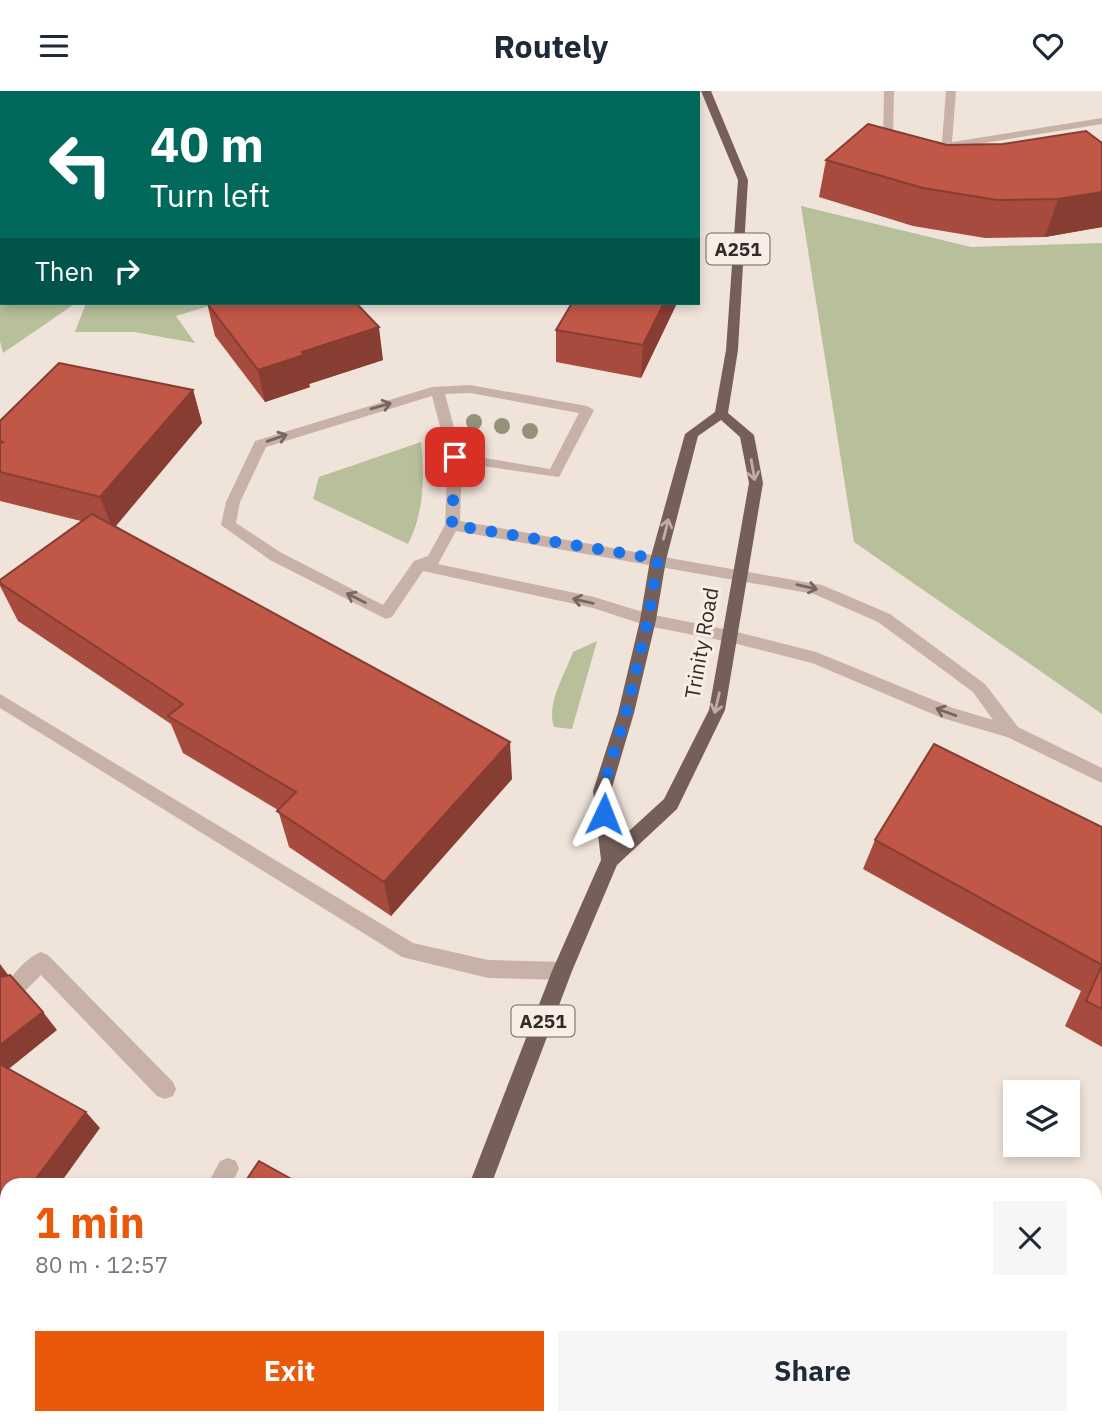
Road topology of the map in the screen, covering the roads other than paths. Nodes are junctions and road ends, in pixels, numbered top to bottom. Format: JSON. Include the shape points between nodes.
{"nodes":[{"id":1,"x":706,"y":91,"type":"edge"},
{"id":2,"x":889,"y":91,"type":"edge"},
{"id":3,"x":951,"y":91,"type":"edge"},
{"id":4,"x":1102,"y":121,"type":"edge"},
{"id":5,"x":947,"y":146,"type":"junction"},
{"id":6,"x":437,"y":390,"type":"junction"},
{"id":7,"x":721,"y":414,"type":"junction"},
{"id":8,"x":455,"y":457,"type":"junction"},
{"id":9,"x":452,"y":525,"type":"junction"},
{"id":10,"x":658,"y":559,"type":"junction"},
{"id":11,"x":419,"y":565,"type":"junction"},
{"id":12,"x":740,"y":574,"type":"junction"},
{"id":13,"x":648,"y":620,"type":"junction"},
{"id":14,"x":730,"y":635,"type":"junction"},
{"id":15,"x":0,"y":700,"type":"edge"},
{"id":16,"x":1012,"y":731,"type":"junction"},
{"id":17,"x":1102,"y":776,"type":"edge"},
{"id":18,"x":610,"y":859,"type":"junction"},
{"id":19,"x":562,"y":971,"type":"junction"},
{"id":20,"x":17,"y":985,"type":"edge"},
{"id":21,"x":166,"y":1089,"type":"dead end"},
{"id":22,"x":483,"y":1178,"type":"edge"}],
"edges":[{"from":1,"to":7,"type":"main road","number":"A251","via":[[743,180],[732,350]]},
{"from":2,"to":5,"type":"street","via":[[888,139]]},
{"from":3,"to":5,"type":"street"},
{"from":4,"to":5,"type":"street"},
{"from":6,"to":8,"type":"street"},
{"from":6,"to":8,"type":"street","via":[[470,389],[587,410],[554,474]]},
{"from":11,"to":6,"type":"street","one_way":true,"via":[[386,613],[275,556],[228,525],[233,502],[260,444]]},
{"from":10,"to":7,"type":"main road","name":"Trinity Road","number":"A251","one_way":true,"via":[[692,434]]},
{"from":7,"to":12,"type":"main road","name":"Trinity Road","number":"A251","one_way":true,"via":[[747,435],[756,483]]},
{"from":8,"to":9,"type":"street"},
{"from":9,"to":10,"type":"street"},
{"from":9,"to":11,"type":"street","via":[[434,560]]},
{"from":10,"to":12,"type":"street"},
{"from":10,"to":13,"type":"main road","name":"Trinity Road","number":"A251"},
{"from":13,"to":11,"type":"street","one_way":true,"via":[[594,603]]},
{"from":12,"to":14,"type":"main road","name":"Trinity Road","number":"A251"},
{"from":12,"to":16,"type":"street","one_way":true,"via":[[817,589],[884,618],[979,688]]},
{"from":13,"to":14,"type":"street"},
{"from":13,"to":18,"type":"main road","name":"Trinity Road","number":"A251","via":[[602,791]]},
{"from":16,"to":14,"type":"street","one_way":true,"via":[[948,713],[816,658]]},
{"from":14,"to":18,"type":"main road","name":"Trinity Road","number":"A251","one_way":true,"via":[[717,710],[671,804]]},
{"from":15,"to":19,"type":"street","via":[[409,951],[488,969]]},
{"from":16,"to":17,"type":"street"},
{"from":18,"to":19,"type":"main road","name":"Trinity Road","number":"A251"},
{"from":19,"to":22,"type":"main road","name":"Trinity Road","number":"A251"},
{"from":20,"to":21,"type":"street","via":[[41,961]]}]}
